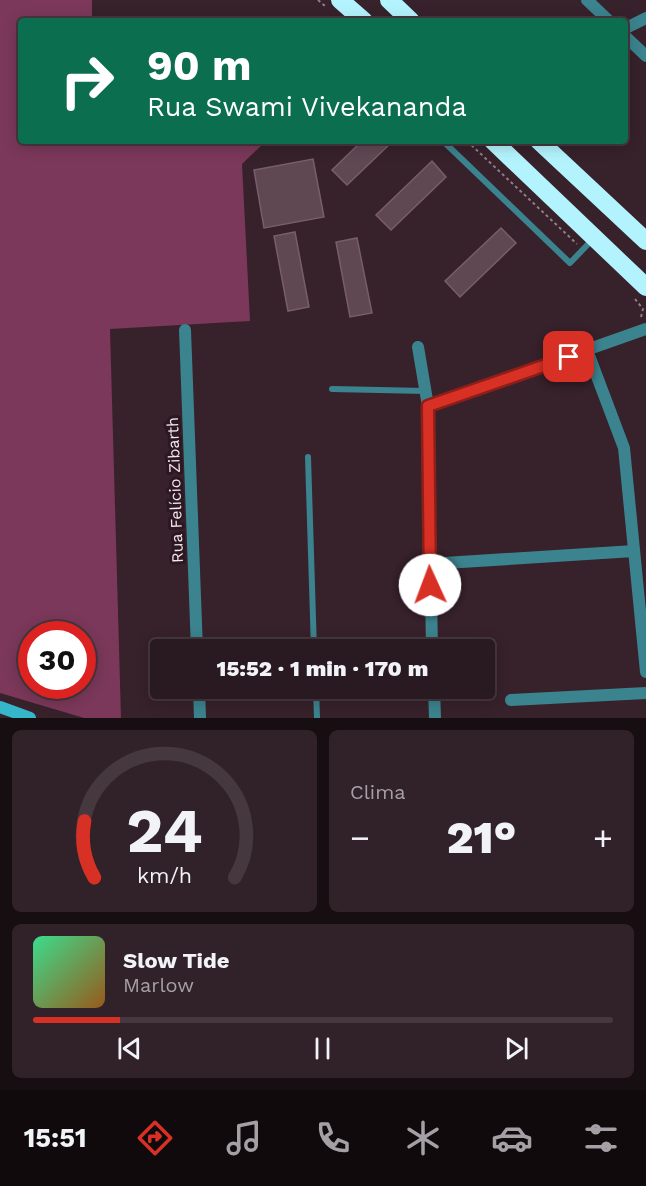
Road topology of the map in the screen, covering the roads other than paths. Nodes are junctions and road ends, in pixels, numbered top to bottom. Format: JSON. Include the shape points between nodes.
{"nodes":[{"id":1,"x":340,"y":0,"type":"edge"},
{"id":2,"x":389,"y":0,"type":"edge"},
{"id":3,"x":587,"y":0,"type":"edge"},
{"id":4,"x":361,"y":18,"type":"edge"},
{"id":5,"x":408,"y":18,"type":"edge"},
{"id":6,"x":606,"y":18,"type":"edge"},
{"id":7,"x":646,"y":18,"type":"edge"},
{"id":8,"x":628,"y":27,"type":"edge"},
{"id":9,"x":628,"y":39,"type":"edge"},
{"id":10,"x":646,"y":56,"type":"edge"},
{"id":11,"x":446,"y":144,"type":"edge"},
{"id":12,"x":496,"y":144,"type":"edge"},
{"id":13,"x":542,"y":144,"type":"edge"},
{"id":14,"x":646,"y":241,"type":"edge"},
{"id":15,"x":589,"y":244,"type":"junction"},
{"id":16,"x":639,"y":291,"type":"edge"},
{"id":17,"x":643,"y":323,"type":"edge"},
{"id":18,"x":185,"y":330,"type":"dead end"},
{"id":19,"x":418,"y":347,"type":"dead end"},
{"id":20,"x":587,"y":350,"type":"junction"},
{"id":21,"x":332,"y":389,"type":"dead end"},
{"id":22,"x":427,"y":392,"type":"junction"},
{"id":23,"x":428,"y":406,"type":"junction"},
{"id":24,"x":308,"y":457,"type":"dead end"},
{"id":25,"x":634,"y":551,"type":"junction"},
{"id":26,"x":429,"y":564,"type":"junction"},
{"id":27,"x":198,"y":639,"type":"edge"},
{"id":28,"x":314,"y":639,"type":"edge"},
{"id":29,"x":432,"y":639,"type":"edge"},
{"id":30,"x":646,"y":672,"type":"edge"},
{"id":31,"x":646,"y":693,"type":"edge"},
{"id":32,"x":199,"y":699,"type":"edge"},
{"id":33,"x":316,"y":699,"type":"edge"},
{"id":34,"x":434,"y":699,"type":"edge"},
{"id":35,"x":511,"y":700,"type":"dead end"},
{"id":36,"x":0,"y":707,"type":"edge"},
{"id":37,"x":30,"y":718,"type":"edge"},
{"id":38,"x":200,"y":718,"type":"edge"},
{"id":39,"x":317,"y":718,"type":"edge"},
{"id":40,"x":435,"y":718,"type":"edge"}],
"edges":[{"from":1,"to":4,"type":"highway"},
{"from":2,"to":5,"type":"highway"},
{"from":3,"to":6,"type":"street"},
{"from":7,"to":8,"type":"street"},
{"from":9,"to":10,"type":"street"},
{"from":11,"to":15,"type":"lane","via":[[570,263]]},
{"from":12,"to":15,"type":"highway"},
{"from":13,"to":14,"type":"highway"},
{"from":15,"to":16,"type":"highway"},
{"from":17,"to":20,"type":"street"},
{"from":18,"to":27,"type":"street","name":"Rua Felício Zibarth"},
{"from":19,"to":22,"type":"street"},
{"from":20,"to":23,"type":"street"},
{"from":20,"to":25,"type":"street","via":[[624,448]]},
{"from":21,"to":22,"type":"lane"},
{"from":22,"to":23,"type":"street"},
{"from":23,"to":26,"type":"street"},
{"from":24,"to":28,"type":"lane"},
{"from":25,"to":26,"type":"street"},
{"from":25,"to":30,"type":"street"},
{"from":26,"to":29,"type":"street"},
{"from":31,"to":35,"type":"street"},
{"from":32,"to":38,"type":"street"},
{"from":33,"to":39,"type":"lane"},
{"from":34,"to":40,"type":"street"},
{"from":36,"to":37,"type":"main road"}]}
